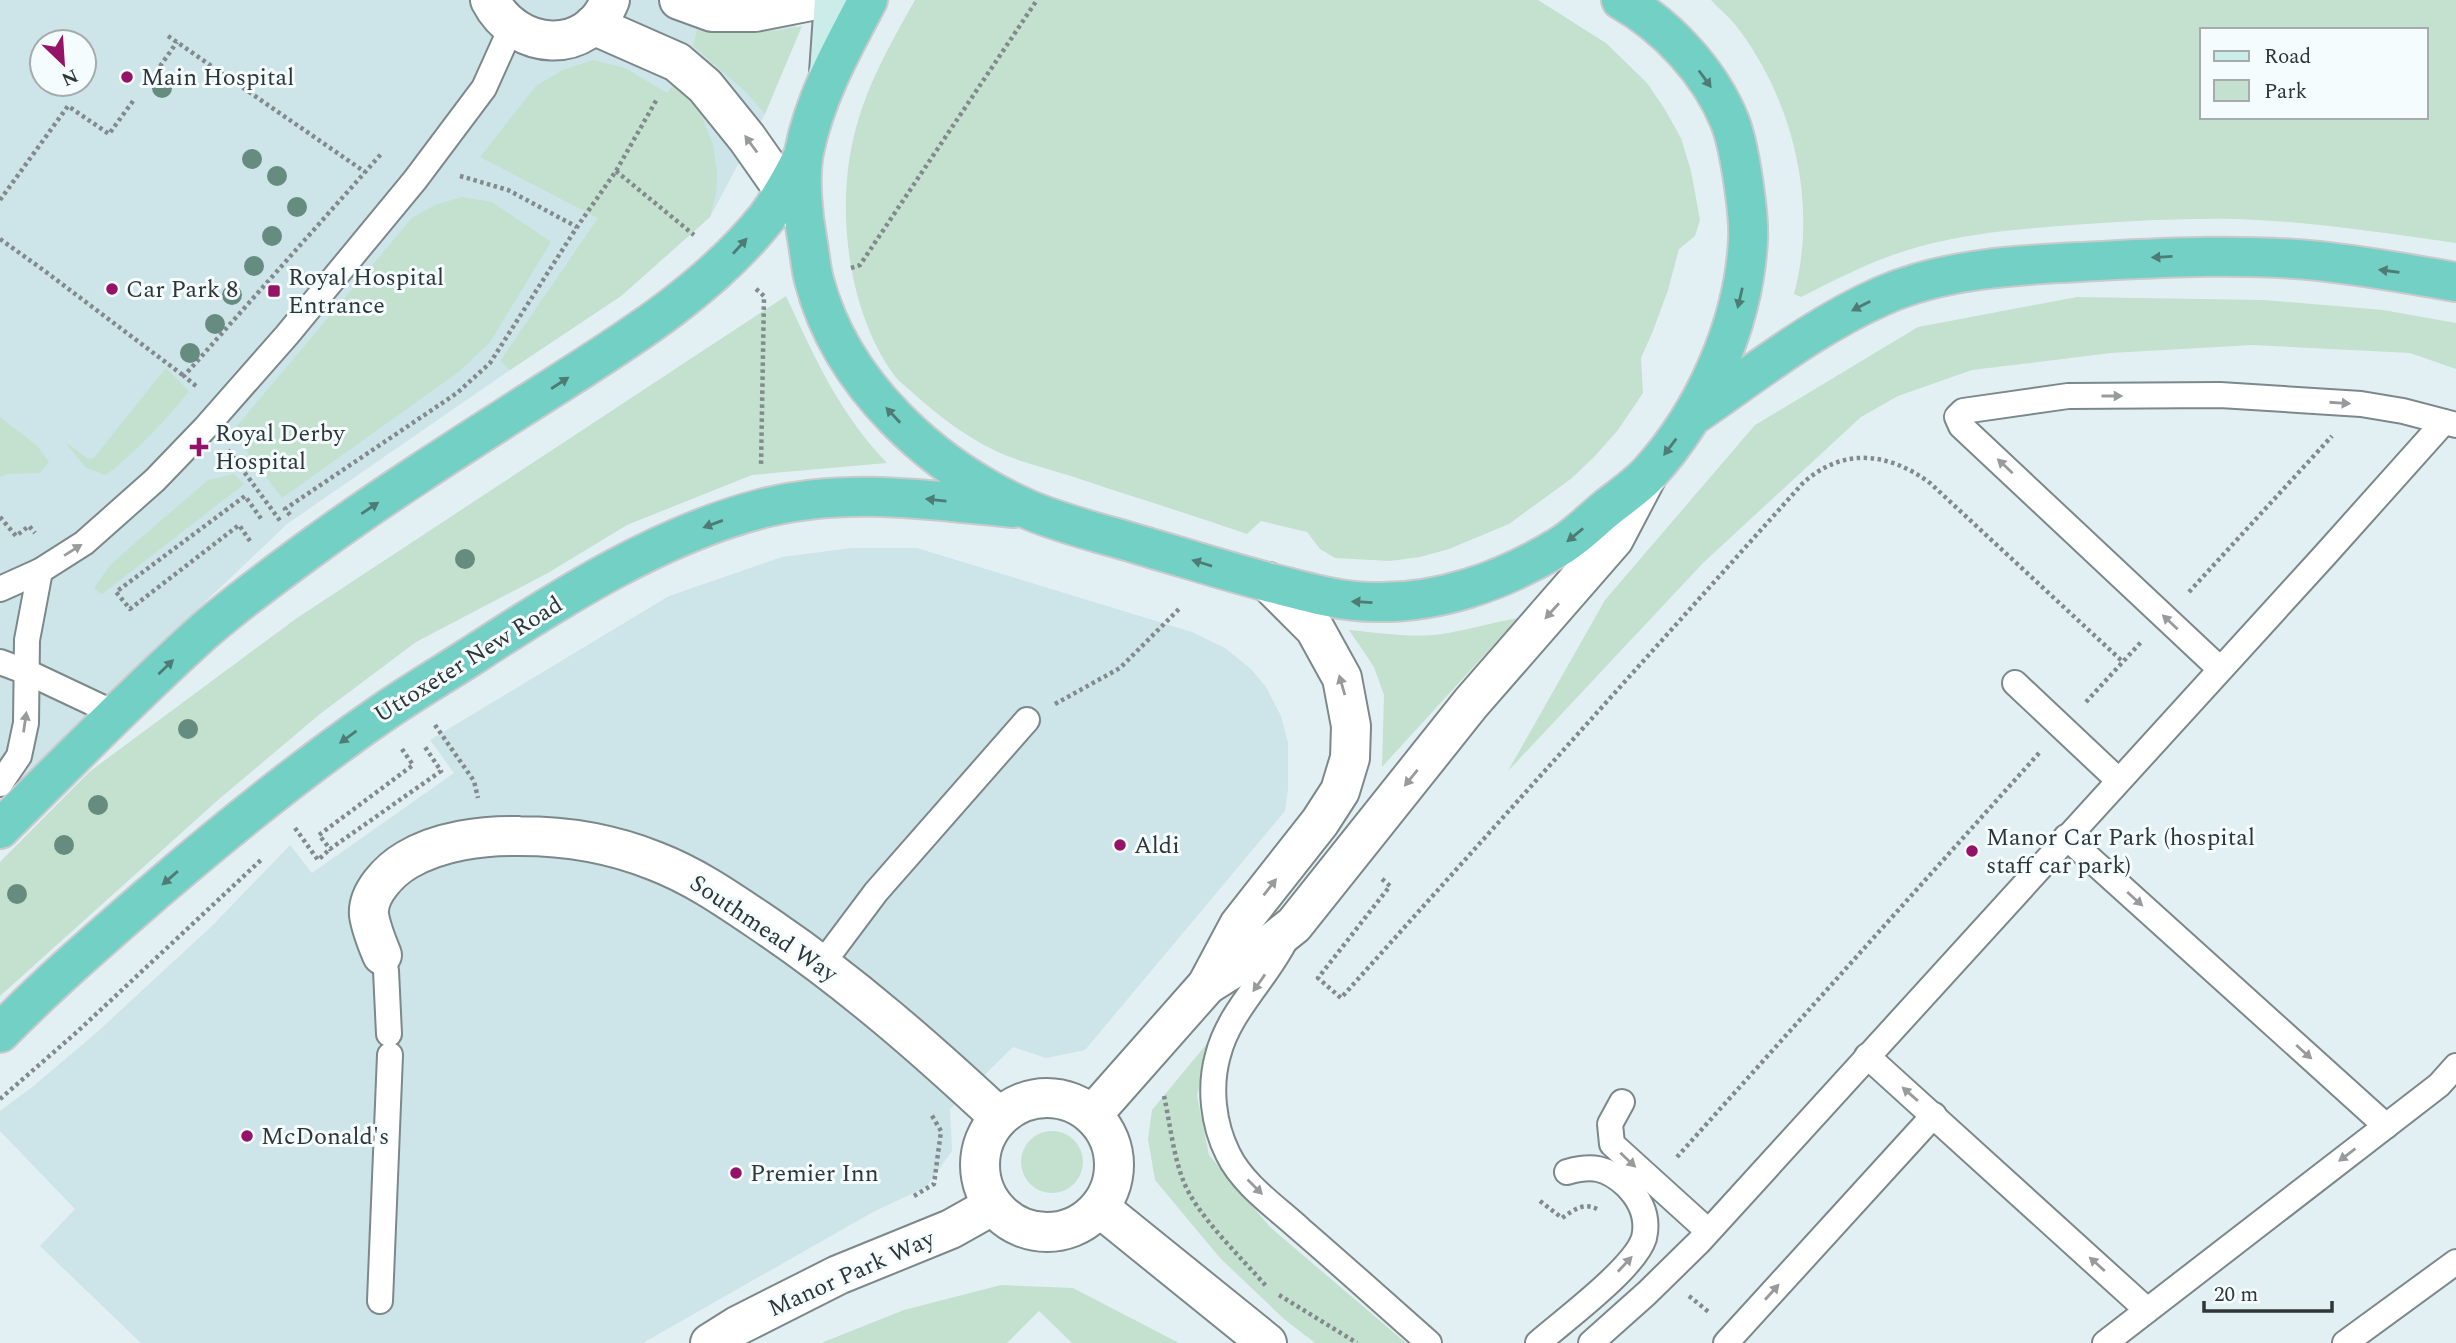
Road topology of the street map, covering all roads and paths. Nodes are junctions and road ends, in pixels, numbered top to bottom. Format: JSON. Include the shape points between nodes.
{"nodes":[{"id":1,"x":679,"y":0,"type":"edge"},
{"id":2,"x":816,"y":0,"type":"edge"},
{"id":3,"x":834,"y":0,"type":"edge"},
{"id":4,"x":868,"y":0,"type":"edge"},
{"id":5,"x":1037,"y":0,"type":"edge"},
{"id":6,"x":1621,"y":0,"type":"edge"},
{"id":7,"x":602,"y":13,"type":"edge"},
{"id":8,"x":501,"y":14,"type":"edge"},
{"id":9,"x":168,"y":36,"type":"dead end"},
{"id":10,"x":177,"y":42,"type":"junction"},
{"id":11,"x":156,"y":72,"type":"dead end"},
{"id":12,"x":829,"y":73,"type":"junction"},
{"id":13,"x":133,"y":101,"type":"dead end"},
{"id":14,"x":652,"y":109,"type":"dead end"},
{"id":15,"x":365,"y":172,"type":"dead end"},
{"id":16,"x":451,"y":174,"type":"dead end"},
{"id":17,"x":0,"y":200,"type":"edge"},
{"id":18,"x":794,"y":205,"type":"junction"},
{"id":19,"x":577,"y":227,"type":"junction"},
{"id":20,"x":0,"y":239,"type":"edge"},
{"id":21,"x":813,"y":279,"type":"junction"},
{"id":22,"x":2456,"y":282,"type":"edge"},
{"id":23,"x":764,"y":296,"type":"dead end"},
{"id":24,"x":184,"y":376,"type":"dead end"},
{"id":25,"x":2361,"y":404,"type":"junction"},
{"id":26,"x":1692,"y":416,"type":"junction"},
{"id":27,"x":2450,"y":423,"type":"edge"},
{"id":28,"x":1647,"y":476,"type":"junction"},
{"id":29,"x":285,"y":509,"type":"junction"},
{"id":30,"x":1029,"y":510,"type":"junction"},
{"id":31,"x":277,"y":516,"type":"dead end"},
{"id":32,"x":262,"y":520,"type":"dead end"},
{"id":33,"x":313,"y":546,"type":"junction"},
{"id":34,"x":40,"y":571,"type":"junction"},
{"id":35,"x":275,"y":576,"type":"junction"},
{"id":36,"x":1268,"y":582,"type":"junction"},
{"id":37,"x":0,"y":589,"type":"edge"},
{"id":38,"x":1181,"y":608,"type":"dead end"},
{"id":39,"x":2165,"y":617,"type":"junction"},
{"id":40,"x":2122,"y":661,"type":"junction"},
{"id":41,"x":0,"y":662,"type":"edge"},
{"id":42,"x":2220,"y":669,"type":"junction"},
{"id":43,"x":27,"y":672,"type":"junction"},
{"id":44,"x":2015,"y":682,"type":"dead end"},
{"id":45,"x":116,"y":714,"type":"junction"},
{"id":46,"x":1027,"y":720,"type":"joint"},
{"id":47,"x":433,"y":721,"type":"dead end"},
{"id":48,"x":2062,"y":728,"type":"junction"},
{"id":49,"x":425,"y":747,"type":"dead end"},
{"id":50,"x":402,"y":749,"type":"dead end"},
{"id":51,"x":2118,"y":780,"type":"junction"},
{"id":52,"x":0,"y":784,"type":"edge"},
{"id":53,"x":303,"y":822,"type":"dead end"},
{"id":54,"x":295,"y":828,"type":"junction"},
{"id":55,"x":0,"y":829,"type":"edge"},
{"id":56,"x":285,"y":837,"type":"dead end"},
{"id":57,"x":481,"y":837,"type":"junction"},
{"id":58,"x":2066,"y":837,"type":"junction"},
{"id":59,"x":330,"y":849,"type":"junction"},
{"id":60,"x":1350,"y":854,"type":"junction"},
{"id":61,"x":265,"y":856,"type":"dead end"},
{"id":62,"x":1294,"y":925,"type":"junction"},
{"id":63,"x":384,"y":963,"type":"joint"},
{"id":64,"x":822,"y":964,"type":"junction"},
{"id":65,"x":1207,"y":985,"type":"junction"},
{"id":66,"x":0,"y":1033,"type":"edge"},
{"id":67,"x":1867,"y":1056,"type":"junction"},
{"id":68,"x":945,"y":1066,"type":"junction"},
{"id":69,"x":2456,"y":1066,"type":"edge"},
{"id":70,"x":0,"y":1098,"type":"edge"},
{"id":71,"x":1622,"y":1102,"type":"dead end"},
{"id":72,"x":1093,"y":1114,"type":"junction"},
{"id":73,"x":1934,"y":1115,"type":"junction"},
{"id":74,"x":999,"y":1117,"type":"junction"},
{"id":75,"x":2386,"y":1126,"type":"junction"},
{"id":76,"x":1567,"y":1172,"type":"dead end"},
{"id":77,"x":1654,"y":1183,"type":"junction"},
{"id":78,"x":912,"y":1197,"type":"dead end"},
{"id":79,"x":992,"y":1206,"type":"junction"},
{"id":80,"x":1100,"y":1208,"type":"junction"},
{"id":81,"x":1708,"y":1231,"type":"junction"},
{"id":82,"x":2456,"y":1262,"type":"edge"},
{"id":83,"x":1647,"y":1293,"type":"junction"},
{"id":84,"x":380,"y":1301,"type":"dead end"},
{"id":85,"x":1585,"y":1303,"type":"junction"},
{"id":86,"x":2147,"y":1310,"type":"junction"},
{"id":87,"x":710,"y":1343,"type":"edge"},
{"id":88,"x":1268,"y":1343,"type":"edge"},
{"id":89,"x":1429,"y":1343,"type":"edge"},
{"id":90,"x":1538,"y":1343,"type":"edge"},
{"id":91,"x":1591,"y":1343,"type":"edge"},
{"id":92,"x":1727,"y":1343,"type":"edge"},
{"id":93,"x":2105,"y":1343,"type":"edge"},
{"id":94,"x":2345,"y":1343,"type":"edge"}],
"edges":[{"from":1,"to":2,"type":"street","via":[[712,12],[755,12]]},
{"from":3,"to":12,"type":"main road"},
{"from":4,"to":12,"type":"highway"},
{"from":5,"to":21,"type":"path","via":[[860,265]]},
{"from":6,"to":26,"type":"highway","one_way":true,"via":[[1661,28],[1712,87],[1730,122],[1743,180],[1749,229],[1747,269],[1723,351]]},
{"from":7,"to":8,"type":"street","via":[[574,37],[552,41],[531,38]]},
{"from":18,"to":7,"type":"street","one_way":true,"via":[[705,86]]},
{"from":34,"to":8,"type":"lane","one_way":true,"via":[[84,543],[155,480],[287,335],[484,88]]},
{"from":9,"to":10,"type":"path"},
{"from":10,"to":11,"type":"path"},
{"from":10,"to":15,"type":"path"},
{"from":12,"to":18,"type":"highway","via":[[803,156]]},
{"from":13,"to":17,"type":"path","via":[[109,134],[68,106]]},
{"from":14,"to":19,"type":"path"},
{"from":16,"to":19,"type":"path","via":[[508,190]]},
{"from":18,"to":21,"type":"highway"},
{"from":33,"to":18,"type":"highway","one_way":true,"via":[[627,340],[694,290],[767,217]]},
{"from":19,"to":29,"type":"path","via":[[490,363],[457,393]]},
{"from":20,"to":24,"type":"path"},
{"from":21,"to":23,"type":"path"},
{"from":30,"to":21,"type":"highway","one_way":true,"via":[[976,482],[894,418],[845,352]]},
{"from":22,"to":26,"type":"highway","one_way":true,"via":[[2318,261],[2182,256],[1980,270],[1884,295],[1837,318]]},
{"from":25,"to":27,"type":"lane"},
{"from":25,"to":39,"type":"path"},
{"from":39,"to":25,"type":"lane","one_way":true,"via":[[1961,426],[1957,417],[1963,411],[2068,396],[2220,395]]},
{"from":26,"to":28,"type":"highway","one_way":true},
{"from":27,"to":42,"type":"lane"},
{"from":28,"to":36,"type":"highway","one_way":true,"via":[[1559,547],[1485,584],[1409,602],[1375,603],[1339,600]]},
{"from":28,"to":60,"type":"street","one_way":true,"via":[[1614,539],[1471,704]]},
{"from":29,"to":31,"type":"path"},
{"from":29,"to":33,"type":"path"},
{"from":36,"to":30,"type":"highway","one_way":true},
{"from":30,"to":66,"type":"highway","name":"Uttoxeter New Road","one_way":true,"via":[[894,496],[843,495],[800,501],[765,507],[689,533],[596,579],[380,714],[274,791],[101,937]]},
{"from":32,"to":35,"type":"path","via":[[245,496],[116,592],[130,609],[239,525]]},
{"from":33,"to":35,"type":"highway"},
{"from":34,"to":37,"type":"lane"},
{"from":34,"to":43,"type":"lane","via":[[27,640]]},
{"from":45,"to":35,"type":"highway","one_way":true,"via":[[202,633]]},
{"from":65,"to":36,"type":"street","one_way":true,"via":[[1239,925],[1340,791],[1350,758],[1351,726],[1342,678],[1315,629]]},
{"from":38,"to":46,"type":"path","via":[[1120,668]]},
{"from":39,"to":40,"type":"path"},
{"from":42,"to":39,"type":"lane","one_way":true},
{"from":40,"to":48,"type":"path"},
{"from":40,"to":60,"type":"path","via":[[1916,472],[1883,460],[1841,461],[1823,467],[1802,483],[1341,998],[1318,978],[1390,886]]},
{"from":41,"to":43,"type":"lane"},
{"from":42,"to":51,"type":"lane"},
{"from":43,"to":45,"type":"lane"},
{"from":52,"to":43,"type":"lane","one_way":true,"via":[[19,756],[26,723]]},
{"from":44,"to":48,"type":"lane"},
{"from":45,"to":55,"type":"highway"},
{"from":46,"to":64,"type":"lane","via":[[876,892]]},
{"from":47,"to":57,"type":"path","via":[[474,781]]},
{"from":48,"to":51,"type":"lane"},
{"from":48,"to":77,"type":"path"},
{"from":49,"to":59,"type":"path","via":[[441,771]]},
{"from":50,"to":59,"type":"path","via":[[413,765],[319,835]]},
{"from":51,"to":58,"type":"lane"},
{"from":53,"to":54,"type":"path"},
{"from":54,"to":56,"type":"path"},
{"from":54,"to":59,"type":"path","via":[[318,860]]},
{"from":57,"to":63,"type":"street","name":"Southmead Way","via":[[408,859],[381,884],[369,915]]},
{"from":57,"to":64,"type":"street","name":"Southmead Way","via":[[577,840],[656,861],[714,890]]},
{"from":58,"to":67,"type":"lane"},
{"from":58,"to":75,"type":"lane","one_way":true},
{"from":60,"to":62,"type":"street"},
{"from":61,"to":70,"type":"path"},
{"from":62,"to":65,"type":"street"},
{"from":62,"to":89,"type":"lane","one_way":true,"via":[[1224,1036],[1213,1077],[1221,1138],[1228,1156],[1254,1187]]},
{"from":63,"to":84,"type":"lane","via":[[389,1044]]},
{"from":64,"to":68,"type":"street","name":"Southmead Way"},
{"from":65,"to":72,"type":"street"},
{"from":73,"to":67,"type":"lane","one_way":true},
{"from":67,"to":81,"type":"lane"},
{"from":68,"to":74,"type":"street","name":"Southmead Way"},
{"from":68,"to":78,"type":"path","via":[[920,1095],[941,1131],[934,1184]]},
{"from":69,"to":75,"type":"lane"},
{"from":71,"to":77,"type":"lane","one_way":true,"via":[[1610,1124],[1612,1144]]},
{"from":72,"to":74,"type":"street","via":[[1061,1098],[1035,1098]]},
{"from":72,"to":80,"type":"street","via":[[1112,1145],[1114,1176]]},
{"from":86,"to":73,"type":"lane","one_way":true},
{"from":92,"to":73,"type":"lane","one_way":true},
{"from":74,"to":79,"type":"street","via":[[980,1157],[982,1182]]},
{"from":75,"to":86,"type":"lane","one_way":true},
{"from":85,"to":76,"type":"lane","one_way":true,"via":[[1638,1250],[1644,1238],[1644,1216],[1636,1196],[1614,1175],[1586,1167]]},
{"from":77,"to":81,"type":"lane"},
{"from":79,"to":80,"type":"street","via":[[1015,1224],[1040,1232],[1065,1230]]},
{"from":79,"to":87,"type":"street","name":"Manor Park Way","via":[[951,1229],[838,1275]]},
{"from":80,"to":88,"type":"street"},
{"from":81,"to":83,"type":"lane"},
{"from":82,"to":94,"type":"lane"},
{"from":83,"to":85,"type":"lane"},
{"from":83,"to":91,"type":"lane"},
{"from":85,"to":90,"type":"lane"},
{"from":86,"to":93,"type":"lane"}]}
